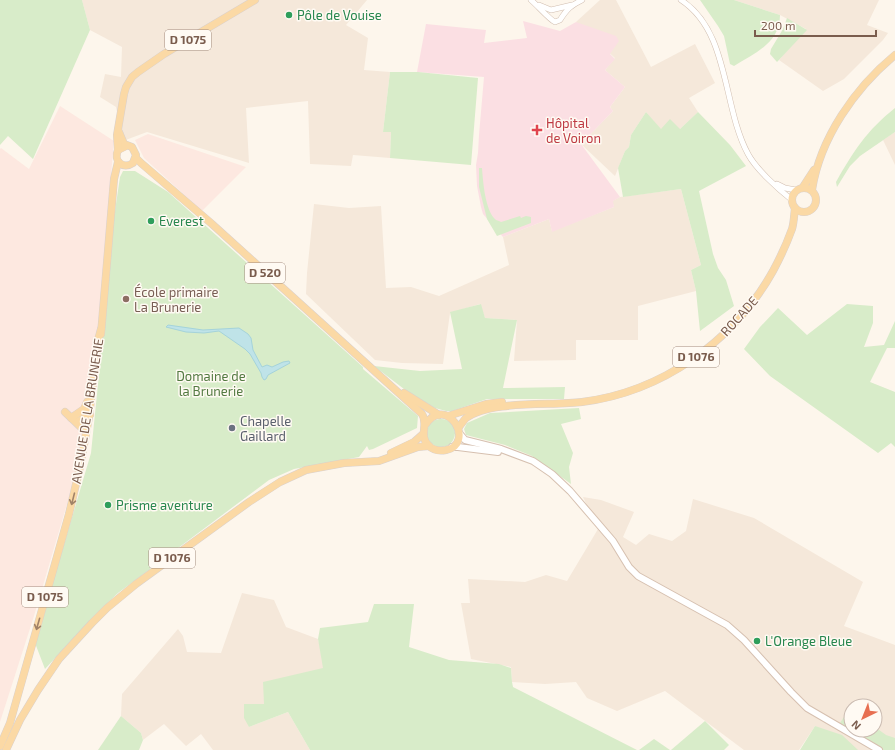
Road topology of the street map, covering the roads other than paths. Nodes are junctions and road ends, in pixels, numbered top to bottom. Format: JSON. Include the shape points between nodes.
{"nodes":[{"id":1,"x":255,"y":0,"type":"edge"},
{"id":2,"x":262,"y":0,"type":"edge"},
{"id":3,"x":531,"y":0,"type":"edge"},
{"id":4,"x":582,"y":0,"type":"edge"},
{"id":5,"x":681,"y":0,"type":"edge"},
{"id":6,"x":536,"y":4,"type":"junction"},
{"id":7,"x":572,"y":5,"type":"junction"},
{"id":8,"x":558,"y":9,"type":"junction"},
{"id":9,"x":551,"y":10,"type":"junction"},
{"id":10,"x":562,"y":14,"type":"junction"},
{"id":11,"x":549,"y":16,"type":"junction"},
{"id":12,"x":895,"y":55,"type":"edge"},
{"id":13,"x":124,"y":94,"type":"junction"},
{"id":14,"x":118,"y":130,"type":"junction"},
{"id":15,"x":126,"y":146,"type":"junction"},
{"id":16,"x":118,"y":150,"type":"junction"},
{"id":17,"x":136,"y":158,"type":"junction"},
{"id":18,"x":124,"y":164,"type":"junction"},
{"id":19,"x":818,"y":164,"type":"junction"},
{"id":20,"x":158,"y":179,"type":"junction"},
{"id":21,"x":773,"y":182,"type":"junction"},
{"id":22,"x":799,"y":189,"type":"junction"},
{"id":23,"x":812,"y":190,"type":"junction"},
{"id":24,"x":792,"y":200,"type":"junction"},
{"id":25,"x":795,"y":208,"type":"junction"},
{"id":26,"x":804,"y":212,"type":"junction"},
{"id":27,"x":792,"y":229,"type":"junction"},
{"id":28,"x":101,"y":329,"type":"junction"},
{"id":29,"x":94,"y":368,"type":"junction"},
{"id":30,"x":379,"y":376,"type":"junction"},
{"id":31,"x":542,"y":404,"type":"junction"},
{"id":32,"x":65,"y":412,"type":"dead end"},
{"id":33,"x":91,"y":415,"type":"junction"},
{"id":34,"x":439,"y":415,"type":"junction"},
{"id":35,"x":448,"y":416,"type":"junction"},
{"id":36,"x":74,"y":420,"type":"junction"},
{"id":37,"x":425,"y":425,"type":"junction"},
{"id":38,"x":459,"y":431,"type":"junction"},
{"id":39,"x":86,"y":432,"type":"junction"},
{"id":40,"x":423,"y":434,"type":"junction"},
{"id":41,"x":428,"y":446,"type":"junction"},
{"id":42,"x":451,"y":448,"type":"junction"},
{"id":43,"x":514,"y":454,"type":"junction"},
{"id":44,"x":369,"y":461,"type":"junction"},
{"id":45,"x":20,"y":720,"type":"junction"},
{"id":46,"x":0,"y":746,"type":"edge"},
{"id":47,"x":2,"y":750,"type":"edge"},
{"id":48,"x":6,"y":750,"type":"edge"},
{"id":49,"x":879,"y":750,"type":"edge"}],
"edges":[{"from":1,"to":13,"type":"main road","number":"D 1075","via":[[138,72],[132,77]]},
{"from":2,"to":13,"type":"main road","number":"D 1075","via":[[140,75]]},
{"from":3,"to":6,"type":"street"},
{"from":4,"to":7,"type":"street"},
{"from":5,"to":21,"type":"street","via":[[708,28],[716,46],[740,138],[754,163]]},
{"from":6,"to":9,"type":"street"},
{"from":6,"to":11,"type":"street"},
{"from":7,"to":8,"type":"street"},
{"from":7,"to":10,"type":"street"},
{"from":8,"to":9,"type":"street"},
{"from":8,"to":10,"type":"street"},
{"from":9,"to":11,"type":"street"},
{"from":10,"to":11,"type":"street","via":[[560,20],[555,22]]},
{"from":12,"to":19,"type":"main road","via":[[867,82],[846,109]]},
{"from":13,"to":14,"type":"main road","number":"D 1075"},
{"from":14,"to":15,"type":"main road"},
{"from":14,"to":16,"type":"main road","number":"D 1075"},
{"from":15,"to":16,"type":"main road"},
{"from":15,"to":17,"type":"main road","via":[[134,149]]},
{"from":16,"to":18,"type":"main road","via":[[116,156]]},
{"from":17,"to":18,"type":"main road","via":[[135,161]]},
{"from":17,"to":20,"type":"main road","number":"D 520"},
{"from":18,"to":20,"type":"main road","number":"D 520","via":[[134,165]]},
{"from":18,"to":28,"type":"main road","name":"AVENUE DE LA BRUNERIE","number":"D 1075","via":[[114,179]]},
{"from":19,"to":22,"type":"main road"},
{"from":19,"to":23,"type":"main road"},
{"from":20,"to":30,"type":"main road","number":"D 520","via":[[212,224]]},
{"from":21,"to":22,"type":"street","via":[[785,188]]},
{"from":21,"to":24,"type":"street"},
{"from":22,"to":23,"type":"main road"},
{"from":22,"to":24,"type":"main road","via":[[792,196]]},
{"from":23,"to":26,"type":"main road","via":[[816,196],[816,204],[811,210]]},
{"from":24,"to":25,"type":"main road"},
{"from":25,"to":26,"type":"main road"},
{"from":25,"to":27,"type":"main road","name":"ROCADE","number":"D 1076"},
{"from":26,"to":27,"type":"main road","name":"ROCADE","number":"D 1076"},
{"from":27,"to":31,"type":"main road","name":"ROCADE","number":"D 1076","via":[[778,261],[759,293],[730,328],[696,357],[664,376],[621,394],[583,402]]},
{"from":28,"to":29,"type":"main road","name":"AVENUE DE LA BRUNERIE","number":"D 1075"},
{"from":28,"to":33,"type":"main road","name":"AVENUE DE LA BRUNERIE","number":"D 1075"},
{"from":29,"to":33,"type":"main road","name":"AVENUE DE LA BRUNERIE","number":"D 1075"},
{"from":29,"to":36,"type":"main road","via":[[86,406]]},
{"from":30,"to":34,"type":"main road","number":"D 520"},
{"from":30,"to":37,"type":"main road","number":"D 520","via":[[422,414]]},
{"from":31,"to":35,"type":"main road","name":"ROCADE","number":"D 1076","via":[[493,403]]},
{"from":31,"to":38,"type":"main road","name":"ROCADE","number":"D 1076","via":[[486,410],[466,418]]},
{"from":32,"to":36,"type":"main road"},
{"from":33,"to":36,"type":"main road"},
{"from":33,"to":39,"type":"main road","name":"AVENUE DE LA BRUNERIE","number":"D 1075"},
{"from":34,"to":35,"type":"main road"},
{"from":34,"to":37,"type":"main road","via":[[431,418]]},
{"from":35,"to":38,"type":"main road","via":[[456,423]]},
{"from":36,"to":39,"type":"main road"},
{"from":37,"to":40,"type":"main road"},
{"from":38,"to":42,"type":"main road","via":[[457,441]]},
{"from":38,"to":43,"type":"main road","via":[[465,440]]},
{"from":39,"to":46,"type":"main road","name":"AVENUE DE LA BRUNERIE","number":"D 1075","one_way":true,"via":[[69,514],[10,723]]},
{"from":40,"to":41,"type":"main road"},
{"from":40,"to":44,"type":"main road","number":"D 1076","via":[[414,442]]},
{"from":41,"to":42,"type":"main road","via":[[440,451]]},
{"from":41,"to":44,"type":"main road","number":"D 1076","via":[[418,447],[387,459]]},
{"from":42,"to":43,"type":"main road"},
{"from":43,"to":49,"type":"main road","via":[[534,461],[552,474],[613,541],[638,576],[727,625],[807,708]]},
{"from":44,"to":45,"type":"main road","number":"D 1076","via":[[313,468],[280,482],[136,584],[107,608],[74,642],[50,672]]},
{"from":45,"to":47,"type":"main road"},
{"from":45,"to":48,"type":"main road"}]}
